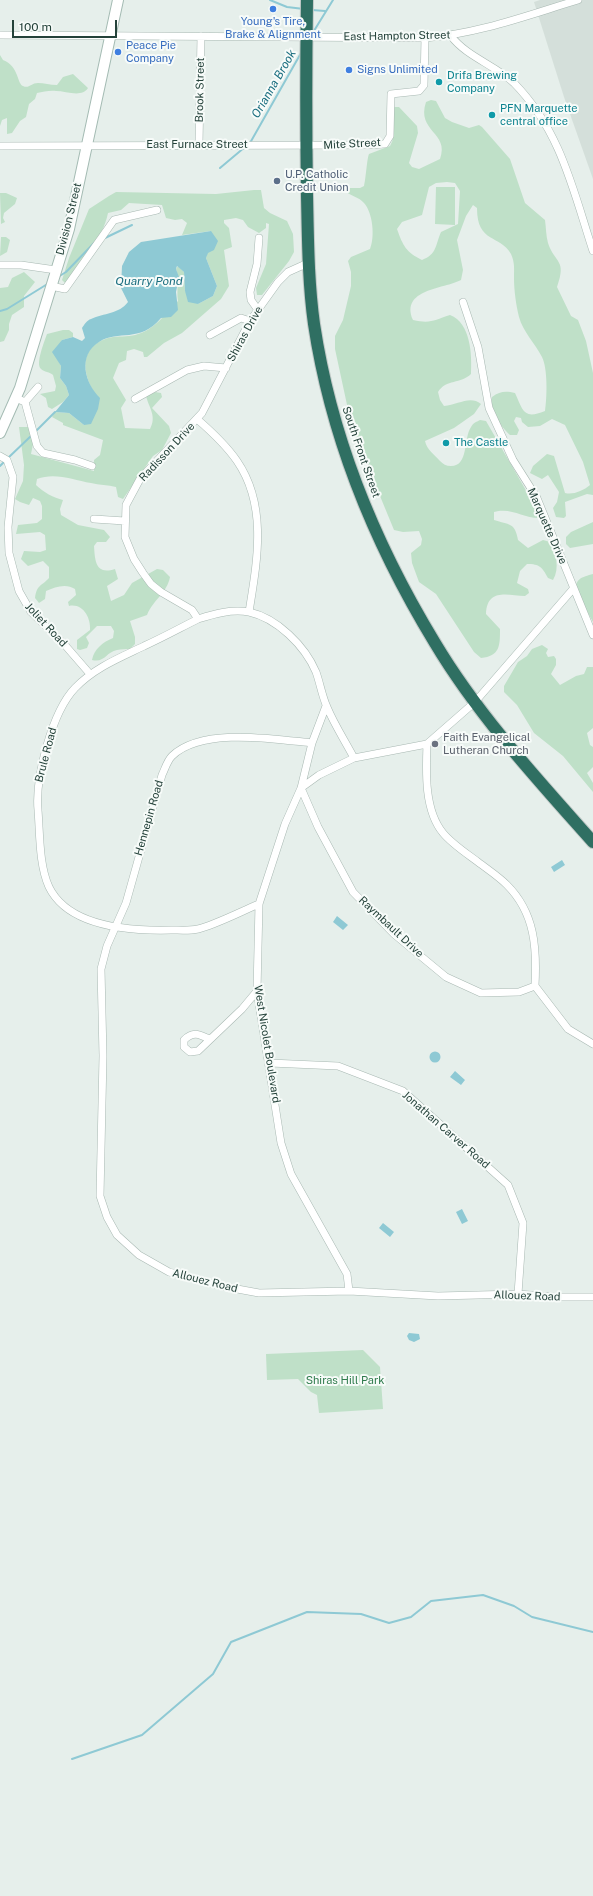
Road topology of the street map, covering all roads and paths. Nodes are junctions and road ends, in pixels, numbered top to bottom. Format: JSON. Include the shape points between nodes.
{"nodes":[{"id":1,"x":118,"y":0,"type":"edge"},
{"id":2,"x":307,"y":0,"type":"edge"},
{"id":3,"x":578,"y":0,"type":"edge"},
{"id":4,"x":0,"y":35,"type":"edge"},
{"id":5,"x":110,"y":35,"type":"junction"},
{"id":6,"x":201,"y":36,"type":"junction"},
{"id":7,"x":307,"y":36,"type":"junction"},
{"id":8,"x":451,"y":36,"type":"junction"},
{"id":9,"x":426,"y":38,"type":"junction"},
{"id":10,"x":199,"y":144,"type":"junction"},
{"id":11,"x":87,"y":145,"type":"junction"},
{"id":12,"x":0,"y":146,"type":"edge"},
{"id":13,"x":306,"y":146,"type":"junction"},
{"id":14,"x":157,"y":210,"type":"dead end"},
{"id":15,"x":259,"y":238,"type":"dead end"},
{"id":16,"x":593,"y":251,"type":"edge"},
{"id":17,"x":308,"y":263,"type":"junction"},
{"id":18,"x":0,"y":265,"type":"edge"},
{"id":19,"x":56,"y":270,"type":"junction"},
{"id":20,"x":51,"y":286,"type":"junction"},
{"id":21,"x":462,"y":302,"type":"dead end"},
{"id":22,"x":258,"y":310,"type":"junction"},
{"id":23,"x":250,"y":321,"type":"junction"},
{"id":24,"x":210,"y":335,"type":"dead end"},
{"id":25,"x":226,"y":368,"type":"junction"},
{"id":26,"x":38,"y":388,"type":"dead end"},
{"id":27,"x":135,"y":399,"type":"dead end"},
{"id":28,"x":20,"y":400,"type":"junction"},
{"id":29,"x":198,"y":419,"type":"junction"},
{"id":30,"x":0,"y":433,"type":"edge"},
{"id":31,"x":0,"y":456,"type":"edge"},
{"id":32,"x":92,"y":466,"type":"dead end"},
{"id":33,"x":94,"y":519,"type":"dead end"},
{"id":34,"x":125,"y":521,"type":"junction"},
{"id":35,"x":573,"y":589,"type":"junction"},
{"id":36,"x":249,"y":612,"type":"junction"},
{"id":37,"x":198,"y":620,"type":"junction"},
{"id":38,"x":593,"y":635,"type":"edge"},
{"id":39,"x":90,"y":674,"type":"junction"},
{"id":40,"x":475,"y":702,"type":"junction"},
{"id":41,"x":326,"y":706,"type":"junction"},
{"id":42,"x":312,"y":743,"type":"junction"},
{"id":43,"x":427,"y":744,"type":"junction"},
{"id":44,"x":354,"y":758,"type":"junction"},
{"id":45,"x":301,"y":788,"type":"junction"},
{"id":46,"x":593,"y":842,"type":"edge"},
{"id":47,"x":259,"y":904,"type":"junction"},
{"id":48,"x":116,"y":928,"type":"junction"},
{"id":49,"x":535,"y":986,"type":"junction"},
{"id":50,"x":257,"y":991,"type":"junction"},
{"id":51,"x":209,"y":1039,"type":"dead end"},
{"id":52,"x":593,"y":1044,"type":"edge"},
{"id":53,"x":270,"y":1063,"type":"junction"},
{"id":54,"x":349,"y":1291,"type":"junction"},
{"id":55,"x":518,"y":1294,"type":"junction"},
{"id":56,"x":593,"y":1297,"type":"edge"}],
"edges":[{"from":1,"to":5,"type":"street","name":"Division Street"},
{"from":2,"to":7,"type":"highway","name":"South Front Street"},
{"from":3,"to":8,"type":"street","name":"East Hampton Street","via":[[482,30]]},
{"from":4,"to":5,"type":"street","name":"East Hampton Street"},
{"from":5,"to":6,"type":"street","name":"East Hampton Street"},
{"from":5,"to":11,"type":"street","name":"Division Street"},
{"from":6,"to":7,"type":"street","name":"East Hampton Street"},
{"from":6,"to":10,"type":"street","name":"Brook Street"},
{"from":7,"to":9,"type":"street","name":"East Hampton Street"},
{"from":7,"to":13,"type":"highway","name":"South Front Street"},
{"from":8,"to":9,"type":"street","name":"East Hampton Street"},
{"from":8,"to":16,"type":"street","via":[[459,46],[512,82],[536,108],[558,146]]},
{"from":9,"to":13,"type":"street","name":"Mite Street","via":[[424,85],[419,91],[412,93],[391,94],[391,127],[388,141],[379,145]]},
{"from":10,"to":11,"type":"street","name":"East Furnace Street"},
{"from":10,"to":13,"type":"street","name":"East Furnace Street"},
{"from":11,"to":12,"type":"street","name":"East Furnace Street"},
{"from":11,"to":19,"type":"street","name":"Division Street"},
{"from":13,"to":17,"type":"highway","name":"South Front Street"},
{"from":14,"to":20,"type":"street","via":[[114,220],[65,289]]},
{"from":15,"to":22,"type":"street","via":[[257,264],[250,292],[251,300]]},
{"from":17,"to":22,"type":"street","name":"Shiras Drive","via":[[288,272]]},
{"from":17,"to":40,"type":"highway","name":"South Front Street","via":[[314,324],[326,387],[353,475],[384,552],[435,644]]},
{"from":18,"to":19,"type":"street"},
{"from":19,"to":20,"type":"street","name":"Division Street"},
{"from":20,"to":28,"type":"street","name":"Division Street"},
{"from":21,"to":35,"type":"street","name":"Marquette Drive","via":[[478,348],[489,408],[513,460],[537,498]]},
{"from":22,"to":23,"type":"street","name":"Shiras Drive"},
{"from":23,"to":24,"type":"street","via":[[241,318]]},
{"from":23,"to":25,"type":"street","name":"Shiras Drive"},
{"from":25,"to":27,"type":"street","via":[[204,366],[187,370]]},
{"from":25,"to":29,"type":"street","name":"Shiras Drive"},
{"from":26,"to":28,"type":"street"},
{"from":28,"to":30,"type":"street","name":"Division Street"},
{"from":28,"to":32,"type":"street","via":[[37,446],[43,453]]},
{"from":29,"to":34,"type":"street","name":"Radisson Drive","via":[[182,432],[140,479],[126,505]]},
{"from":29,"to":36,"type":"street","via":[[238,462],[254,504],[258,546]]},
{"from":31,"to":39,"type":"street","name":"Joliet Road","via":[[7,460],[13,477],[8,527],[9,553],[19,591],[31,612]]},
{"from":33,"to":34,"type":"street"},
{"from":34,"to":37,"type":"street","name":"Radisson Drive","via":[[128,546],[143,573],[161,592],[192,610]]},
{"from":35,"to":38,"type":"street","name":"Marquette Drive"},
{"from":35,"to":40,"type":"street"},
{"from":36,"to":37,"type":"street","via":[[220,612]]},
{"from":36,"to":41,"type":"street","via":[[276,625],[308,656]]},
{"from":37,"to":39,"type":"street","name":"Brule Road"},
{"from":39,"to":48,"type":"street","name":"Brule Road","via":[[64,702],[47,748],[37,791],[40,840],[45,876],[58,901],[84,917]]},
{"from":40,"to":43,"type":"street"},
{"from":40,"to":46,"type":"highway","name":"South Front Street"},
{"from":41,"to":42,"type":"street","name":"West Nicolet Boulevard"},
{"from":41,"to":44,"type":"street"},
{"from":42,"to":45,"type":"street","name":"West Nicolet Boulevard"},
{"from":42,"to":48,"type":"street","name":"Hennepin Road","via":[[268,738],[210,739],[190,744],[172,756],[155,794],[126,903]]},
{"from":43,"to":44,"type":"street"},
{"from":43,"to":49,"type":"street","via":[[428,794],[435,819],[442,833],[506,884],[527,912],[536,956]]},
{"from":44,"to":45,"type":"street","via":[[324,772]]},
{"from":45,"to":47,"type":"street","name":"West Nicolet Boulevard","via":[[285,824]]},
{"from":45,"to":49,"type":"street","name":"Raymbault Drive","via":[[318,827],[353,892],[394,934],[446,977],[480,993],[520,992]]},
{"from":47,"to":48,"type":"street","name":"Brule Road","via":[[198,929],[145,931]]},
{"from":47,"to":50,"type":"street","name":"West Nicolet Boulevard"},
{"from":48,"to":54,"type":"street","name":"Allouez Road","via":[[101,969],[103,1056],[100,1196],[117,1235],[139,1255],[168,1272],[221,1286],[259,1293]]},
{"from":49,"to":52,"type":"street","via":[[568,1029]]},
{"from":50,"to":51,"type":"street","via":[[242,1009]]},
{"from":50,"to":53,"type":"street","name":"West Nicolet Boulevard"},
{"from":53,"to":54,"type":"street","name":"West Nicolet Boulevard","via":[[281,1143],[290,1174],[347,1274]]},
{"from":53,"to":55,"type":"street","name":"Jonathan Carver Road","via":[[338,1066],[403,1091],[508,1185],[523,1223]]},
{"from":54,"to":55,"type":"street","name":"Allouez Road","via":[[438,1296]]},
{"from":55,"to":56,"type":"street","name":"Allouez Road"}]}
